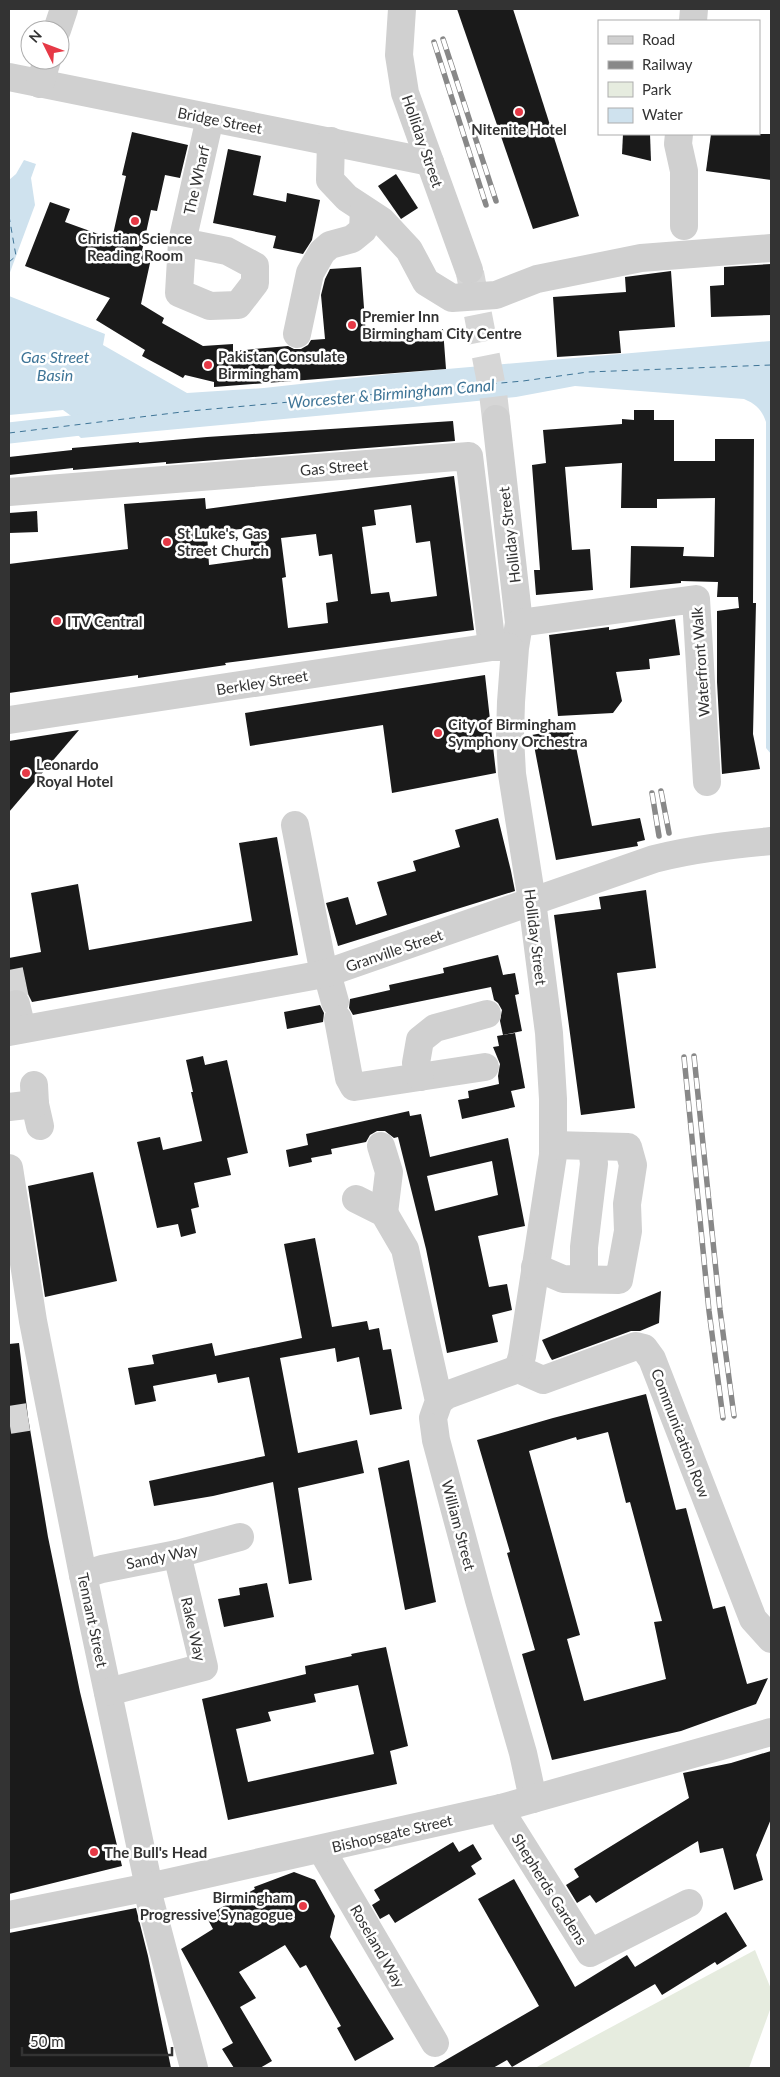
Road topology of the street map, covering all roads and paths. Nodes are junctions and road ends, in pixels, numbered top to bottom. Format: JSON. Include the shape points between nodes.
{"nodes":[{"id":1,"x":402,"y":9,"type":"edge"},
{"id":2,"x":44,"y":72,"type":"edge"},
{"id":3,"x":9,"y":77,"type":"edge"},
{"id":4,"x":210,"y":118,"type":"junction"},
{"id":5,"x":680,"y":135,"type":"edge"},
{"id":6,"x":331,"y":141,"type":"junction"},
{"id":7,"x":430,"y":162,"type":"junction"},
{"id":8,"x":364,"y":210,"type":"junction"},
{"id":9,"x":684,"y":226,"type":"dead end"},
{"id":10,"x":182,"y":242,"type":"dead end"},
{"id":11,"x":771,"y":248,"type":"edge"},
{"id":12,"x":469,"y":270,"type":"tunnel mouth"},
{"id":13,"x":297,"y":334,"type":"dead end"},
{"id":14,"x":496,"y":419,"type":"tunnel mouth"},
{"id":15,"x":9,"y":492,"type":"edge"},
{"id":16,"x":509,"y":639,"type":"junction"},
{"id":17,"x":9,"y":720,"type":"edge"},
{"id":18,"x":707,"y":782,"type":"dead end"},
{"id":19,"x":295,"y":825,"type":"dead end"},
{"id":20,"x":771,"y":842,"type":"edge"},
{"id":21,"x":532,"y":901,"type":"junction"},
{"id":22,"x":326,"y":973,"type":"junction"},
{"id":23,"x":487,"y":1014,"type":"dead end"},
{"id":24,"x":16,"y":1022,"type":"edge"},
{"id":25,"x":485,"y":1067,"type":"dead end"},
{"id":26,"x":420,"y":1077,"type":"junction"},
{"id":27,"x":553,"y":1145,"type":"junction"},
{"id":28,"x":381,"y":1146,"type":"dead end"},
{"id":29,"x":592,"y":1146,"type":"junction"},
{"id":30,"x":9,"y":1168,"type":"edge"},
{"id":31,"x":356,"y":1199,"type":"dead end"},
{"id":32,"x":384,"y":1212,"type":"junction"},
{"id":33,"x":535,"y":1267,"type":"junction"},
{"id":34,"x":584,"y":1280,"type":"junction"},
{"id":35,"x":518,"y":1369,"type":"junction"},
{"id":36,"x":439,"y":1402,"type":"junction"},
{"id":37,"x":240,"y":1537,"type":"dead end"},
{"id":38,"x":177,"y":1554,"type":"junction"},
{"id":39,"x":83,"y":1576,"type":"junction"},
{"id":40,"x":771,"y":1639,"type":"edge"},
{"id":41,"x":108,"y":1692,"type":"junction"},
{"id":42,"x":771,"y":1732,"type":"edge"},
{"id":43,"x":533,"y":1798,"type":"junction"},
{"id":44,"x":501,"y":1808,"type":"junction"},
{"id":45,"x":321,"y":1849,"type":"junction"},
{"id":46,"x":149,"y":1887,"type":"junction"},
{"id":47,"x":689,"y":1902,"type":"dead end"},
{"id":48,"x":9,"y":1915,"type":"edge"},
{"id":49,"x":435,"y":2044,"type":"dead end"},
{"id":50,"x":194,"y":2068,"type":"edge"}],
"edges":[{"from":1,"to":7,"type":"street","name":"Holliday Street","via":[[399,55],[405,93]]},
{"from":2,"to":3,"type":"street","name":"Bridge Street"},
{"from":2,"to":4,"type":"street","name":"Bridge Street"},
{"from":4,"to":6,"type":"street","name":"Bridge Street"},
{"from":4,"to":10,"type":"street","name":"The Wharf"},
{"from":5,"to":9,"type":"street","via":[[678,144],[684,171]]},
{"from":6,"to":7,"type":"street","name":"Bridge Street"},
{"from":6,"to":8,"type":"street","via":[[330,180]]},
{"from":7,"to":12,"type":"street","name":"Holliday Street"},
{"from":8,"to":11,"type":"street","via":[[382,221],[409,250],[426,282],[452,298],[496,295],[538,279],[641,258]]},
{"from":8,"to":13,"type":"street","via":[[363,230],[352,239],[330,245],[310,273]]},
{"from":14,"to":16,"type":"street","name":"Holliday Street"},
{"from":15,"to":16,"type":"street","name":"Gas Street","via":[[468,456]]},
{"from":16,"to":17,"type":"street","name":"Berkley Street"},
{"from":16,"to":18,"type":"street","name":"Waterfront Walk","via":[[696,599]]},
{"from":16,"to":21,"type":"street","name":"Holliday Street","via":[[512,774]]},
{"from":19,"to":22,"type":"street"},
{"from":20,"to":21,"type":"street","name":"Granville Street","via":[[683,852]]},
{"from":21,"to":22,"type":"street","name":"Granville Street"},
{"from":21,"to":27,"type":"street","name":"Holliday Street","via":[[549,1033]]},
{"from":22,"to":24,"type":"street","name":"Granville Street"},
{"from":22,"to":26,"type":"street","via":[[337,1010],[349,1078],[354,1087]]},
{"from":23,"to":26,"type":"street","via":[[435,1028],[420,1040],[416,1063]]},
{"from":25,"to":26,"type":"street"},
{"from":27,"to":29,"type":"street"},
{"from":27,"to":33,"type":"street","name":"Holliday Street"},
{"from":28,"to":32,"type":"street","via":[[389,1172]]},
{"from":29,"to":34,"type":"street","via":[[594,1164],[584,1247]]},
{"from":29,"to":34,"type":"street","via":[[628,1147],[633,1165],[626,1204],[628,1231],[619,1280]]},
{"from":30,"to":39,"type":"street","name":"Tennant Street","via":[[33,1321],[39,1415]]},
{"from":31,"to":32,"type":"street"},
{"from":32,"to":36,"type":"street","name":"William Street","via":[[404,1249]]},
{"from":33,"to":34,"type":"street","via":[[563,1279]]},
{"from":33,"to":35,"type":"street","name":"Holliday Street"},
{"from":35,"to":36,"type":"street","via":[[447,1395]]},
{"from":35,"to":40,"type":"street","name":"Communication Row","via":[[543,1380],[636,1346],[644,1348],[652,1359],[753,1619]]},
{"from":36,"to":43,"type":"street","name":"William Street","via":[[433,1418],[436,1440],[479,1600],[512,1753]]},
{"from":37,"to":38,"type":"street","name":"Sandy Way"},
{"from":38,"to":39,"type":"street","name":"Sandy Way"},
{"from":38,"to":41,"type":"street","name":"Rake Way","via":[[204,1668]]},
{"from":39,"to":41,"type":"street","name":"Tennant Street"},
{"from":41,"to":46,"type":"street","name":"Tennant Street"},
{"from":42,"to":43,"type":"street","name":"Bishopsgate Street"},
{"from":43,"to":44,"type":"street","name":"Bishopsgate Street"},
{"from":44,"to":45,"type":"street","name":"Bishopsgate Street"},
{"from":44,"to":47,"type":"street","name":"Shepherds Gardens","via":[[590,1953]]},
{"from":45,"to":46,"type":"street","name":"Bishopsgate Street"},
{"from":45,"to":49,"type":"street","name":"Roseland Way"},
{"from":46,"to":48,"type":"street","name":"Bishopsgate Street"},
{"from":46,"to":50,"type":"street","name":"Tennant Street"}]}
